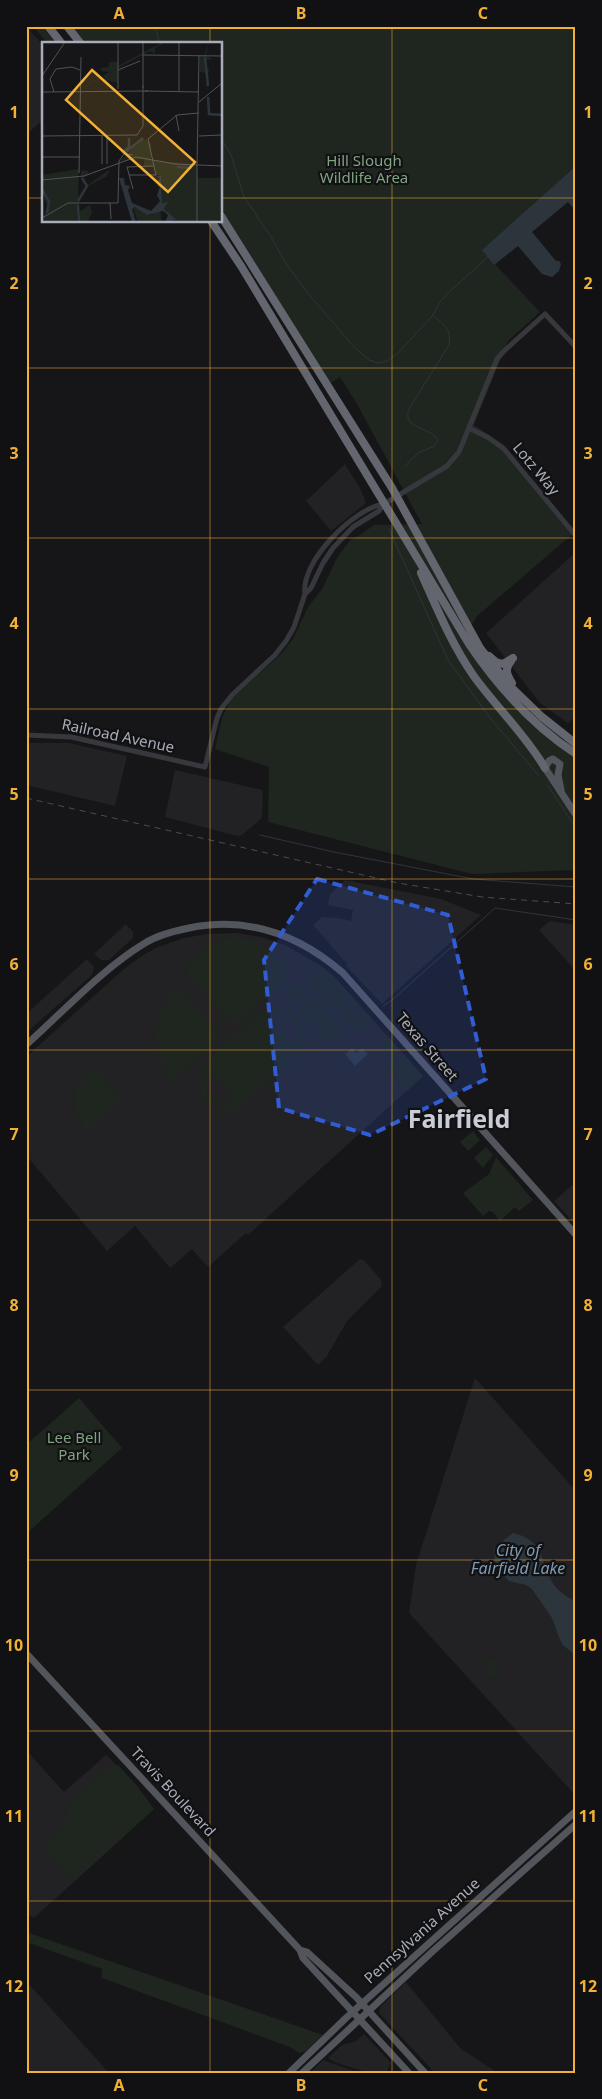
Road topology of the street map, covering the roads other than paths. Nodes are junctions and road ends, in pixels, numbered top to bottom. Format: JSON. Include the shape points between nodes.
{"nodes":[{"id":1,"x":48,"y":26,"type":"edge"},
{"id":2,"x":67,"y":26,"type":"edge"},
{"id":3,"x":60,"y":42,"type":"edge"},
{"id":4,"x":79,"y":42,"type":"edge"},
{"id":5,"x":222,"y":218,"type":"edge"},
{"id":6,"x":212,"y":222,"type":"edge"},
{"id":7,"x":576,"y":347,"type":"edge"},
{"id":8,"x":469,"y":428,"type":"junction"},
{"id":9,"x":397,"y":496,"type":"junction"},
{"id":10,"x":384,"y":504,"type":"junction"},
{"id":11,"x":340,"y":531,"type":"junction"},
{"id":12,"x":576,"y":536,"type":"edge"},
{"id":13,"x":336,"y":544,"type":"junction"},
{"id":14,"x":414,"y":552,"type":"junction"},
{"id":15,"x":305,"y":594,"type":"junction"},
{"id":16,"x":480,"y":648,"type":"junction"},
{"id":17,"x":516,"y":692,"type":"junction"},
{"id":18,"x":26,"y":735,"type":"edge"},
{"id":19,"x":576,"y":744,"type":"edge"},
{"id":20,"x":576,"y":754,"type":"edge"},
{"id":21,"x":545,"y":768,"type":"junction"},
{"id":22,"x":561,"y":790,"type":"junction"},
{"id":23,"x":576,"y":815,"type":"edge"},
{"id":24,"x":26,"y":1045,"type":"edge"},
{"id":25,"x":576,"y":1235,"type":"edge"},
{"id":26,"x":26,"y":1653,"type":"edge"},
{"id":27,"x":576,"y":1811,"type":"edge"},
{"id":28,"x":576,"y":1824,"type":"edge"},
{"id":29,"x":300,"y":1950,"type":"junction"},
{"id":30,"x":362,"y":2004,"type":"junction"},
{"id":31,"x":352,"y":2012,"type":"junction"},
{"id":32,"x":368,"y":2012,"type":"junction"},
{"id":33,"x":359,"y":2020,"type":"junction"},
{"id":34,"x":289,"y":2073,"type":"edge"},
{"id":35,"x":302,"y":2073,"type":"edge"},
{"id":36,"x":409,"y":2073,"type":"edge"},
{"id":37,"x":425,"y":2073,"type":"edge"}],
"edges":[{"from":1,"to":3,"type":"highway"},
{"from":2,"to":4,"type":"highway"},
{"from":5,"to":9,"type":"highway"},
{"from":6,"to":10,"type":"highway","via":[[242,266]]},
{"from":7,"to":8,"type":"street","via":[[545,314],[497,359]]},
{"from":8,"to":9,"type":"street","via":[[451,462]]},
{"from":8,"to":12,"type":"street","name":"Lotz Way","via":[[504,449]]},
{"from":9,"to":10,"type":"street"},
{"from":9,"to":16,"type":"highway"},
{"from":10,"to":11,"type":"street","via":[[366,510]]},
{"from":10,"to":13,"type":"street"},
{"from":10,"to":14,"type":"highway"},
{"from":11,"to":13,"type":"street","via":[[342,534]]},
{"from":11,"to":15,"type":"street","via":[[313,565],[304,586]]},
{"from":13,"to":15,"type":"street"},
{"from":14,"to":20,"type":"highway","via":[[494,679],[526,714]]},
{"from":14,"to":21,"type":"highway","via":[[462,657]]},
{"from":15,"to":18,"type":"street","name":"Railroad Avenue","via":[[286,641],[221,709],[205,767],[71,737]]},
{"from":16,"to":17,"type":"highway"},
{"from":16,"to":17,"type":"highway","via":[[499,663],[513,658],[506,672]]},
{"from":17,"to":19,"type":"highway","via":[[542,718]]},
{"from":21,"to":22,"type":"main road"},
{"from":21,"to":22,"type":"main road","via":[[549,761],[560,764]]},
{"from":22,"to":23,"type":"main road"},
{"from":24,"to":25,"type":"main road","name":"Texas Street","via":[[124,958],[147,942],[200,926],[228,924],[276,932],[308,947],[335,966]]},
{"from":26,"to":29,"type":"main road","name":"Travis Boulevard"},
{"from":27,"to":30,"type":"main road","name":"Pennsylvania Avenue"},
{"from":28,"to":32,"type":"main road","name":"Pennsylvania Avenue"},
{"from":29,"to":30,"type":"main road","name":"Travis Boulevard","via":[[307,1952]]},
{"from":29,"to":31,"type":"main road","name":"Travis Boulevard","via":[[303,1958]]},
{"from":30,"to":31,"type":"main road","name":"Pennsylvania Avenue"},
{"from":30,"to":32,"type":"main road","name":"Travis Boulevard"},
{"from":31,"to":33,"type":"main road","name":"Travis Boulevard"},
{"from":31,"to":34,"type":"main road","name":"Pennsylvania Avenue"},
{"from":32,"to":33,"type":"main road","name":"Pennsylvania Avenue"},
{"from":32,"to":37,"type":"main road","name":"Travis Boulevard"},
{"from":33,"to":35,"type":"main road","name":"Pennsylvania Avenue"},
{"from":33,"to":36,"type":"main road","name":"Travis Boulevard"}]}
